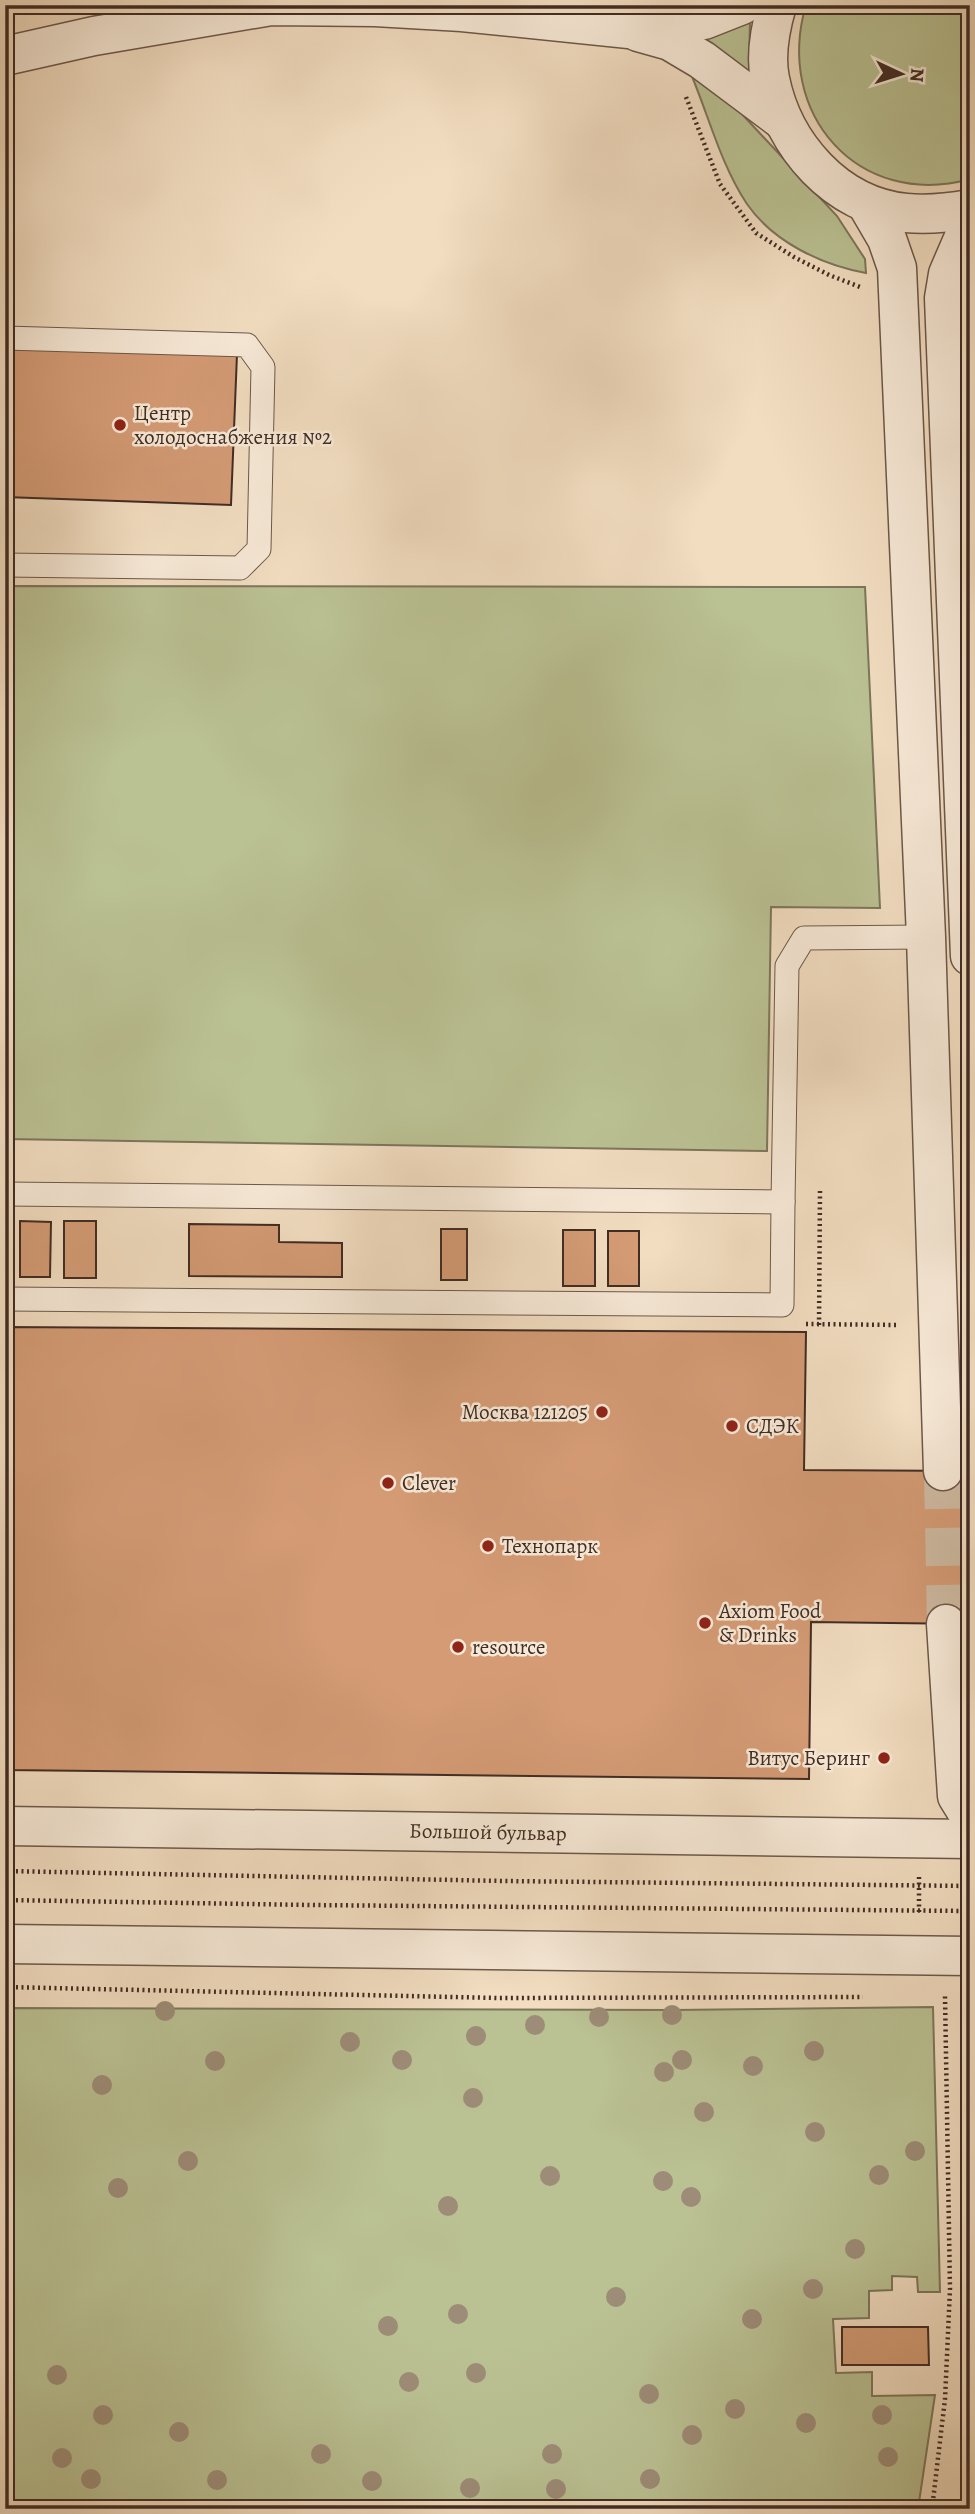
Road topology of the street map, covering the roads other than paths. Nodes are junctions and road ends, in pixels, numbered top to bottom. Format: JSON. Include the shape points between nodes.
{"nodes":[{"id":1,"x":742,"y":5,"type":"edge"},
{"id":2,"x":777,"y":5,"type":"edge"},
{"id":3,"x":629,"y":29,"type":"junction"},
{"id":4,"x":5,"y":56,"type":"edge"},
{"id":5,"x":782,"y":120,"type":"junction"},
{"id":6,"x":866,"y":202,"type":"junction"},
{"id":7,"x":970,"y":209,"type":"edge"},
{"id":8,"x":970,"y":223,"type":"edge"},
{"id":9,"x":5,"y":338,"type":"edge"},
{"id":10,"x":5,"y":565,"type":"edge"},
{"id":11,"x":926,"y":937,"type":"junction"},
{"id":12,"x":970,"y":956,"type":"edge"},
{"id":13,"x":5,"y":1194,"type":"edge"},
{"id":14,"x":783,"y":1202,"type":"junction"},
{"id":15,"x":5,"y":1299,"type":"edge"},
{"id":16,"x":943,"y":1471,"type":"tunnel mouth"},
{"id":17,"x":946,"y":1624,"type":"tunnel mouth"},
{"id":18,"x":970,"y":1817,"type":"edge"},
{"id":19,"x":5,"y":1826,"type":"edge"},
{"id":20,"x":970,"y":1839,"type":"edge"},
{"id":21,"x":5,"y":1944,"type":"edge"},
{"id":22,"x":970,"y":1956,"type":"edge"}],
"edges":[{"from":1,"to":3,"type":"street","via":[[704,20]]},
{"from":2,"to":5,"type":"street","via":[[769,32],[769,77]]},
{"from":3,"to":4,"type":"street","via":[[462,12],[271,6]]},
{"from":3,"to":5,"type":"street","via":[[670,41],[702,60]]},
{"from":5,"to":6,"type":"street","via":[[803,154],[831,182]]},
{"from":6,"to":7,"type":"street","via":[[903,213]]},
{"from":6,"to":11,"type":"street","via":[[897,268]]},
{"from":8,"to":12,"type":"street","via":[[948,274],[944,298]]},
{"from":9,"to":10,"type":"lane","via":[[247,345],[263,367],[259,549],[240,568]]},
{"from":11,"to":14,"type":"lane","via":[[804,938],[787,966]]},
{"from":11,"to":16,"type":"street"},
{"from":13,"to":14,"type":"lane"},
{"from":14,"to":15,"type":"lane","via":[[782,1305]]},
{"from":17,"to":18,"type":"street","via":[[957,1796]]},
{"from":19,"to":20,"type":"street","name":"Большой бульвар"},
{"from":21,"to":22,"type":"street"}]}
